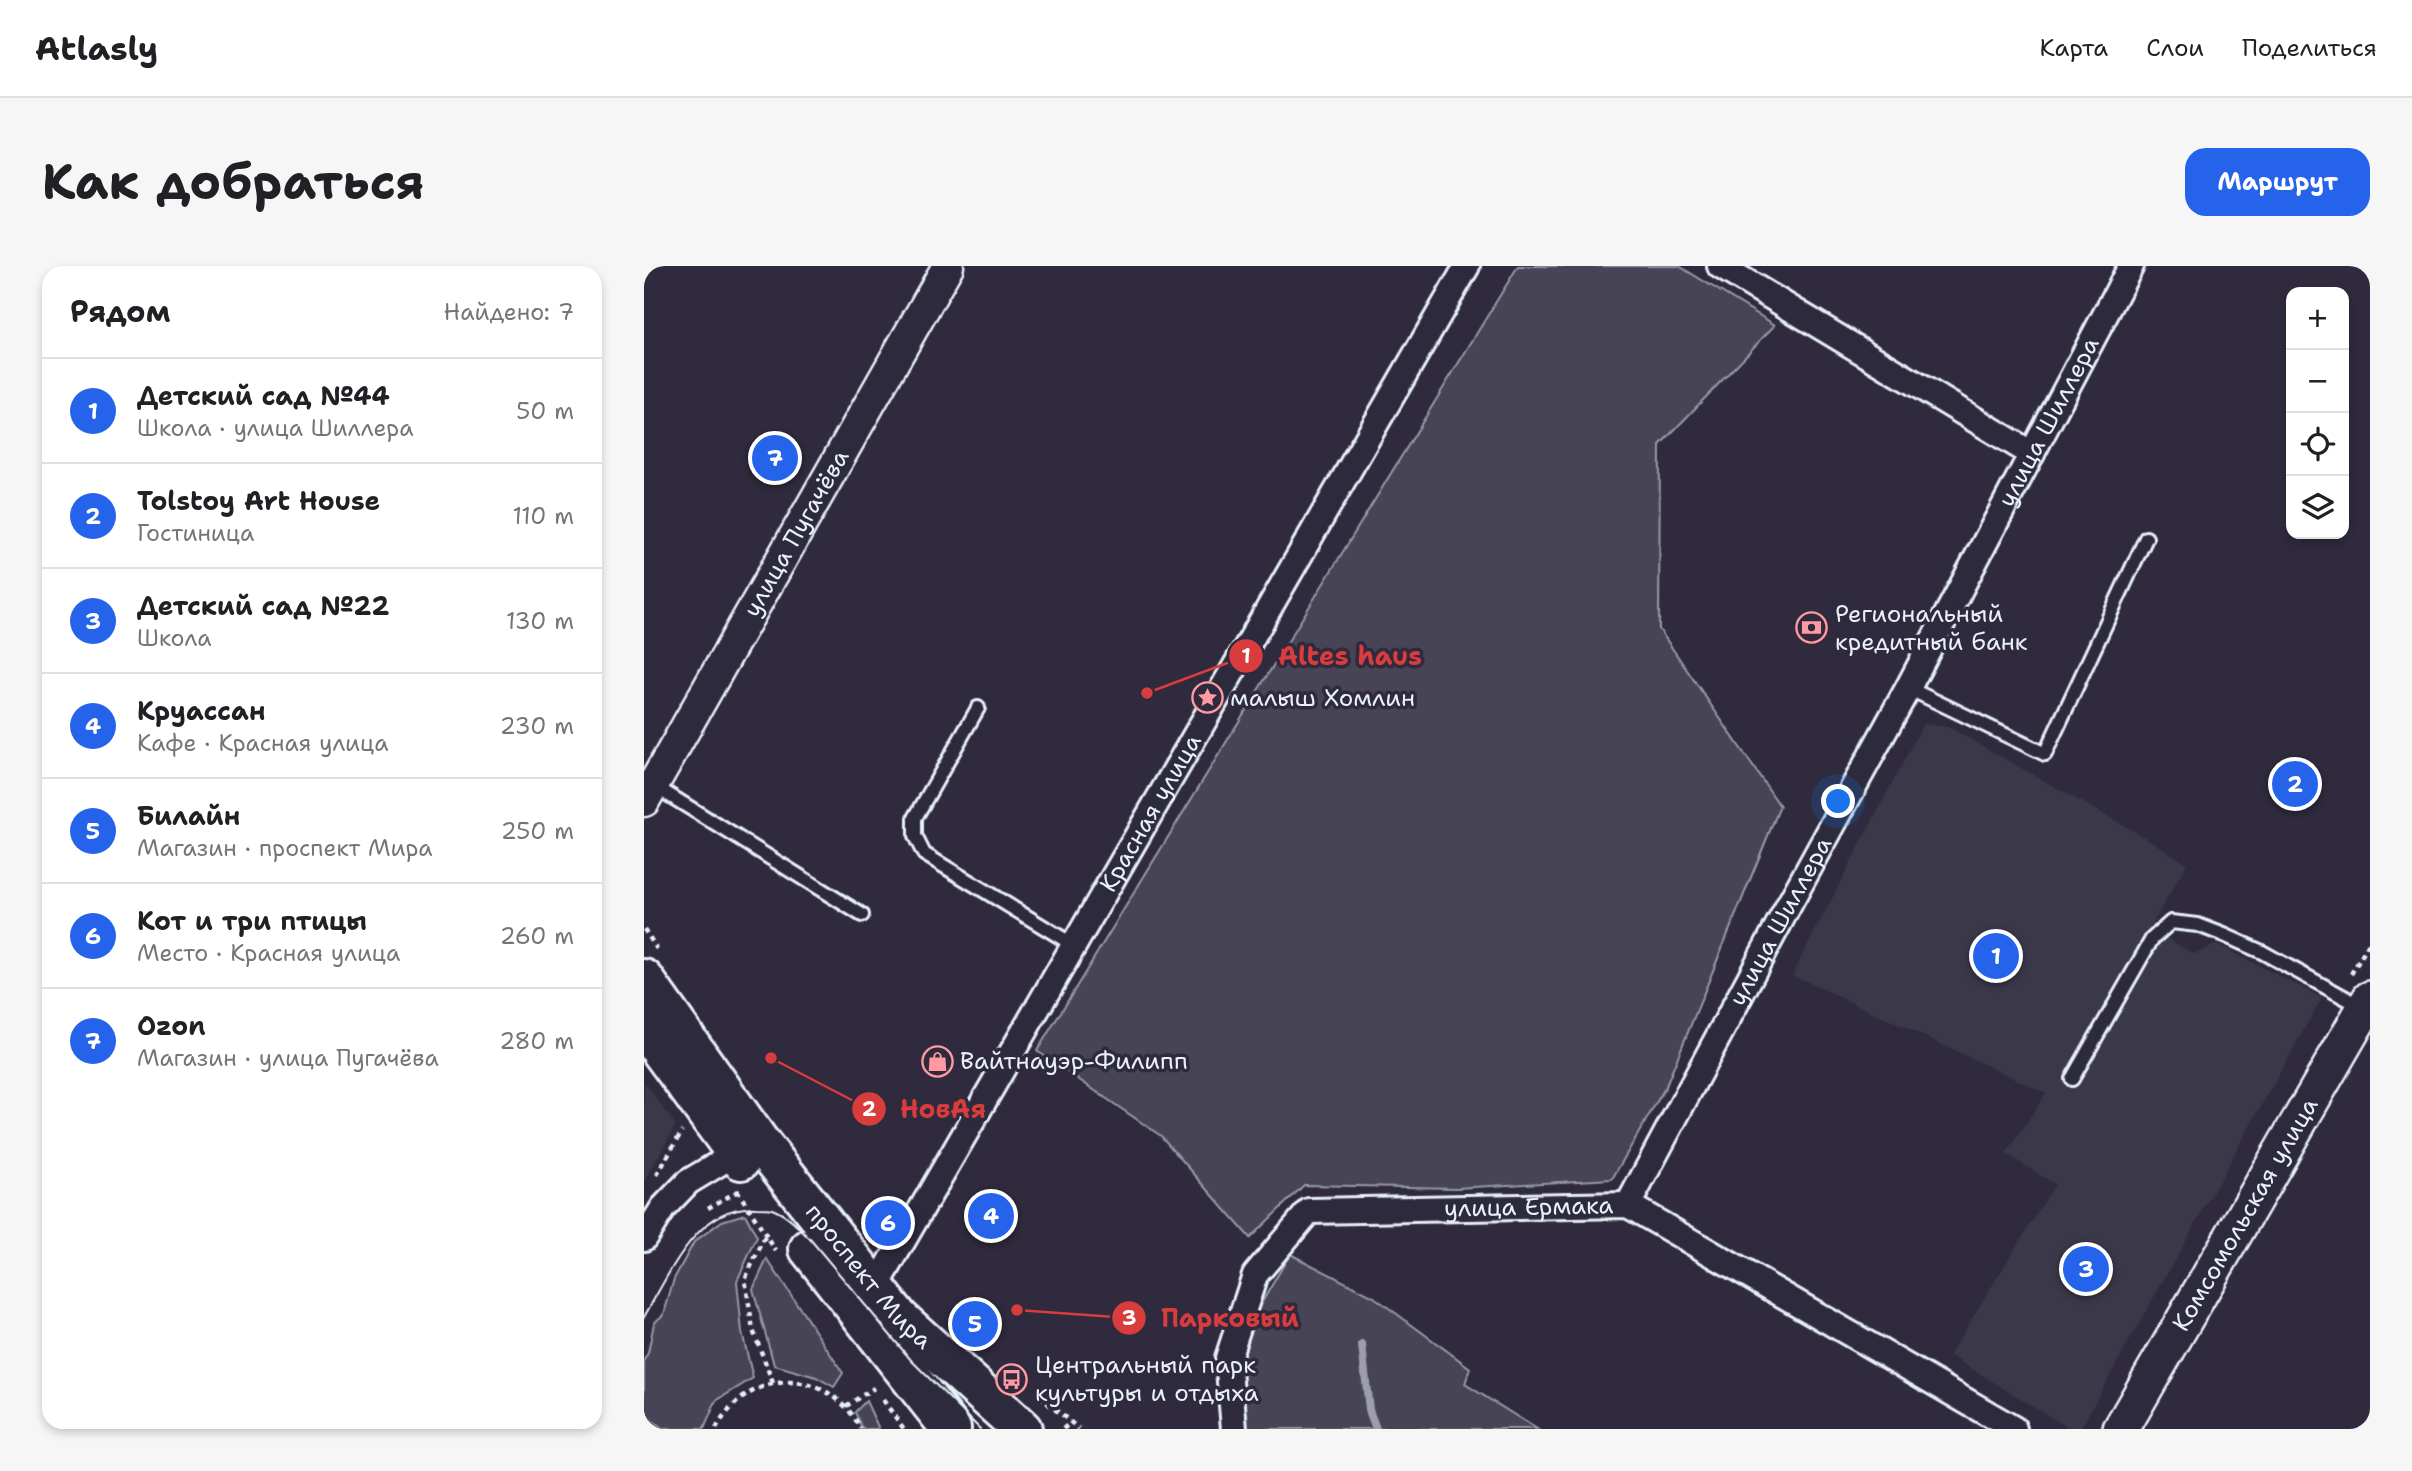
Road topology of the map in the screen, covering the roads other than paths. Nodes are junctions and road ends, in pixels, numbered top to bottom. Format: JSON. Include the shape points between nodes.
{"nodes":[{"id":1,"x":948,"y":266,"type":"edge"},
{"id":2,"x":1467,"y":266,"type":"edge"},
{"id":3,"x":1720,"y":266,"type":"edge"},
{"id":4,"x":2131,"y":266,"type":"edge"},
{"id":5,"x":2032,"y":454,"type":"junction"},
{"id":6,"x":2146,"y":538,"type":"dead end"},
{"id":7,"x":1908,"y":688,"type":"junction"},
{"id":8,"x":978,"y":709,"type":"dead end"},
{"id":9,"x":648,"y":793,"type":"edge"},
{"id":10,"x":862,"y":915,"type":"dead end"},
{"id":11,"x":1075,"y":946,"type":"junction"},
{"id":12,"x":644,"y":979,"type":"edge"},
{"id":13,"x":2367,"y":1003,"type":"edge"},
{"id":14,"x":644,"y":1028,"type":"edge"},
{"id":15,"x":2071,"y":1079,"type":"dead end"},
{"id":16,"x":747,"y":1147,"type":"junction"},
{"id":17,"x":1629,"y":1205,"type":"junction"},
{"id":18,"x":644,"y":1238,"type":"edge"},
{"id":19,"x":875,"y":1289,"type":"junction"},
{"id":20,"x":951,"y":1429,"type":"edge"},
{"id":21,"x":1022,"y":1429,"type":"edge"},
{"id":22,"x":1234,"y":1429,"type":"edge"},
{"id":23,"x":2014,"y":1429,"type":"edge"},
{"id":24,"x":2121,"y":1429,"type":"edge"}],
"edges":[{"from":1,"to":9,"type":"street","name":"улица Пугачёва"},
{"from":2,"to":11,"type":"street","name":"Красная улица"},
{"from":3,"to":5,"type":"street"},
{"from":4,"to":5,"type":"street","name":"улица Шиллера"},
{"from":5,"to":7,"type":"street","name":"улица Шиллера"},
{"from":6,"to":7,"type":"lane","via":[[2045,754]]},
{"from":7,"to":17,"type":"street","name":"улица Шиллера"},
{"from":8,"to":11,"type":"lane","via":[[915,818],[915,836],[924,854]]},
{"from":9,"to":10,"type":"lane"},
{"from":11,"to":19,"type":"street","name":"Красная улица"},
{"from":12,"to":16,"type":"main road","name":"проспект Мира"},
{"from":13,"to":15,"type":"lane","via":[[2224,935],[2198,925],[2171,922],[2152,939]]},
{"from":13,"to":24,"type":"main road","name":"Комсомольская улица"},
{"from":14,"to":16,"type":"main road","name":"проспект Мира"},
{"from":16,"to":18,"type":"street","via":[[688,1182],[663,1208]]},
{"from":16,"to":19,"type":"main road","name":"проспект Мира"},
{"from":16,"to":20,"type":"main road","name":"проспект Мира"},
{"from":17,"to":22,"type":"street","name":"улица Ермака","via":[[1309,1211],[1255,1275],[1228,1358]]},
{"from":17,"to":23,"type":"street","name":"улица Ермака"},
{"from":19,"to":21,"type":"main road","name":"проспект Мира","via":[[899,1318]]}]}
